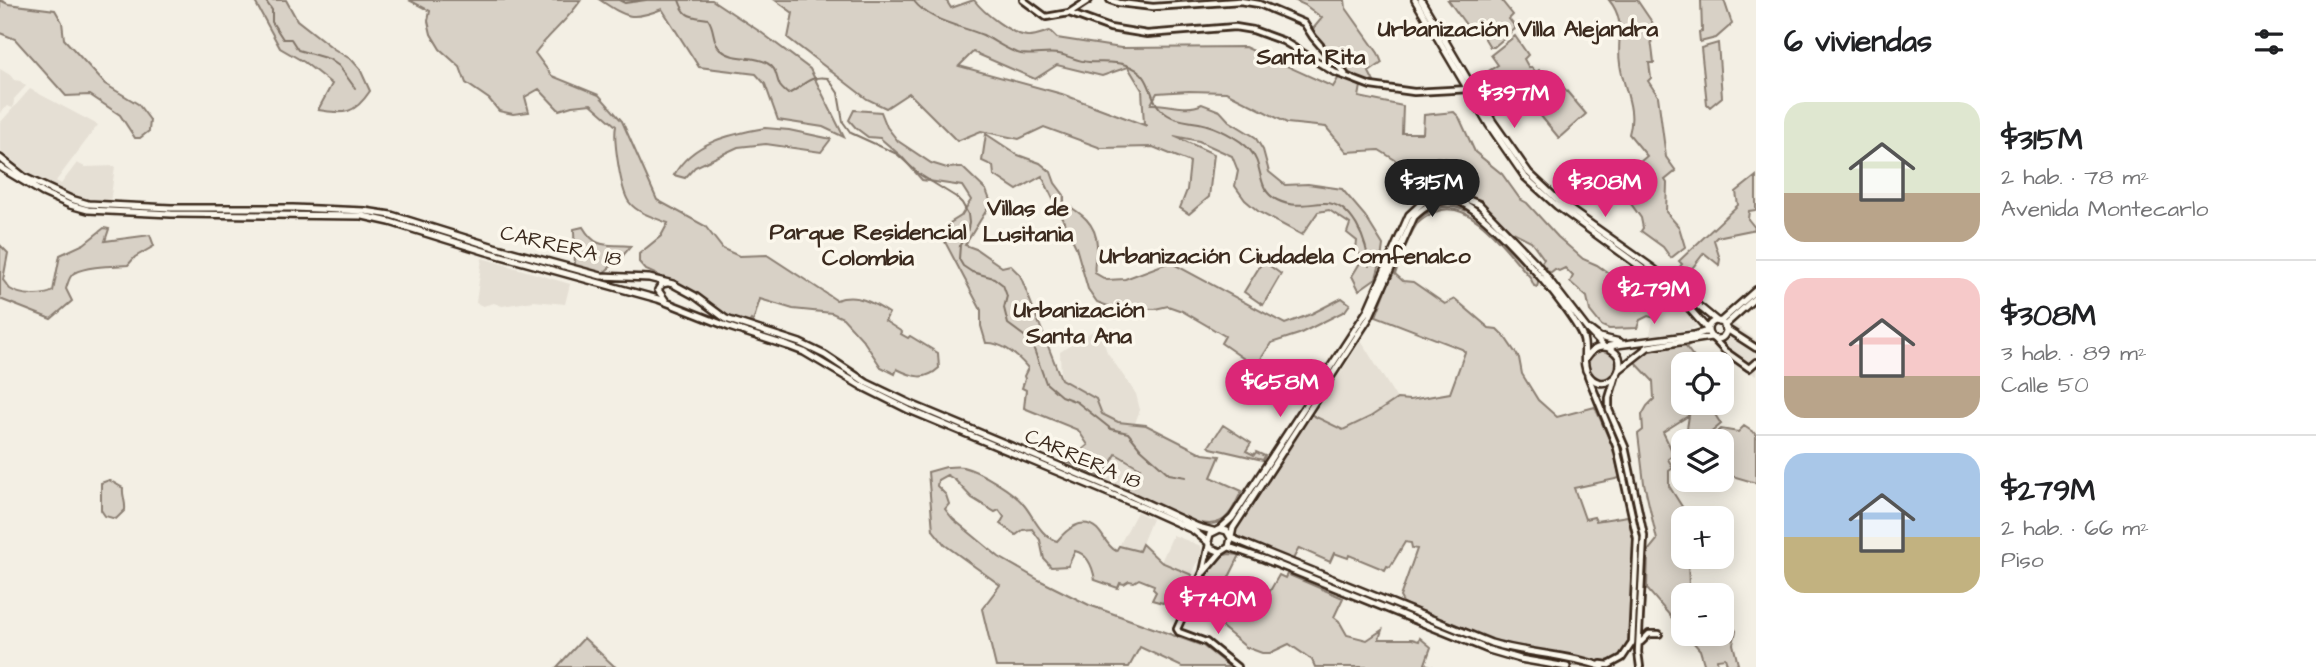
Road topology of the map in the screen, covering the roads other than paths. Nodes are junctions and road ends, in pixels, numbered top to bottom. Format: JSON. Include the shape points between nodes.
{"nodes":[{"id":1,"x":1023,"y":0,"type":"edge"},
{"id":2,"x":1088,"y":0,"type":"edge"},
{"id":3,"x":1110,"y":0,"type":"edge"},
{"id":4,"x":1415,"y":0,"type":"edge"},
{"id":5,"x":1421,"y":0,"type":"edge"},
{"id":6,"x":1069,"y":13,"type":"junction"},
{"id":7,"x":1348,"y":78,"type":"junction"},
{"id":8,"x":1470,"y":89,"type":"junction"},
{"id":9,"x":0,"y":158,"type":"edge"},
{"id":10,"x":0,"y":167,"type":"edge"},
{"id":11,"x":23,"y":179,"type":"junction"},
{"id":12,"x":667,"y":283,"type":"junction"},
{"id":13,"x":1676,"y":290,"type":"junction"},
{"id":14,"x":1756,"y":290,"type":"edge"},
{"id":15,"x":1756,"y":297,"type":"edge"},
{"id":16,"x":667,"y":302,"type":"junction"},
{"id":17,"x":1575,"y":313,"type":"junction"},
{"id":18,"x":1722,"y":324,"type":"junction"},
{"id":19,"x":1708,"y":334,"type":"junction"},
{"id":20,"x":1626,"y":343,"type":"junction"},
{"id":21,"x":1605,"y":347,"type":"junction"},
{"id":22,"x":1756,"y":348,"type":"edge"},
{"id":23,"x":1586,"y":358,"type":"junction"},
{"id":24,"x":1756,"y":362,"type":"edge"},
{"id":25,"x":1620,"y":369,"type":"junction"},
{"id":26,"x":1588,"y":375,"type":"junction"},
{"id":27,"x":1615,"y":377,"type":"junction"},
{"id":28,"x":1220,"y":529,"type":"junction"},
{"id":29,"x":1213,"y":531,"type":"junction"},
{"id":30,"x":1231,"y":537,"type":"junction"},
{"id":31,"x":1209,"y":543,"type":"junction"},
{"id":32,"x":1229,"y":547,"type":"junction"},
{"id":33,"x":1221,"y":552,"type":"junction"},
{"id":34,"x":1203,"y":572,"type":"junction"},
{"id":35,"x":1659,"y":634,"type":"dead end"},
{"id":36,"x":1639,"y":646,"type":"junction"},
{"id":37,"x":1595,"y":664,"type":"junction"},
{"id":38,"x":1237,"y":667,"type":"edge"},
{"id":39,"x":1567,"y":667,"type":"edge"},
{"id":40,"x":1603,"y":667,"type":"edge"},
{"id":41,"x":1640,"y":667,"type":"edge"}],
"edges":[{"from":1,"to":6,"type":"street","via":[[1046,18]]},
{"from":2,"to":6,"type":"street"},
{"from":3,"to":7,"type":"street","via":[[1153,7],[1240,1],[1259,4],[1304,23]]},
{"from":4,"to":8,"type":"main road"},
{"from":5,"to":8,"type":"main road"},
{"from":6,"to":7,"type":"street","via":[[1110,28],[1147,34],[1235,27],[1253,30],[1283,41]]},
{"from":7,"to":8,"type":"street","via":[[1408,92]]},
{"from":8,"to":13,"type":"main road","via":[[1529,173]]},
{"from":9,"to":11,"type":"main road"},
{"from":10,"to":11,"type":"main road"},
{"from":11,"to":12,"type":"main road","name":"CARRERA 18","via":[[88,204],[391,215],[601,276]]},
{"from":11,"to":16,"type":"main road","name":"CARRERA 18","via":[[88,210],[363,216]]},
{"from":12,"to":16,"type":"main road","via":[[658,290]]},
{"from":12,"to":29,"type":"main road","name":"CARRERA 18","via":[[730,321],[800,343],[911,404]]},
{"from":13,"to":18,"type":"main road"},
{"from":13,"to":19,"type":"main road"},
{"from":14,"to":18,"type":"main road"},
{"from":15,"to":18,"type":"main road"},
{"from":16,"to":31,"type":"main road","name":"CARRERA 18","via":[[804,352],[909,410],[1135,504],[1193,530]]},
{"from":17,"to":20,"type":"main road","via":[[1599,337]]},
{"from":17,"to":21,"type":"main road"},
{"from":17,"to":28,"type":"main road","via":[[1536,263],[1479,204],[1446,194],[1423,202],[1405,221],[1364,316],[1232,518]]},
{"from":18,"to":19,"type":"main road","via":[[1712,323]]},
{"from":18,"to":19,"type":"main road","via":[[1722,338]]},
{"from":18,"to":22,"type":"street"},
{"from":19,"to":20,"type":"main road"},
{"from":19,"to":24,"type":"street","via":[[1749,368]]},
{"from":19,"to":25,"type":"main road","via":[[1648,347]]},
{"from":20,"to":21,"type":"main road"},
{"from":21,"to":23,"type":"main road","via":[[1594,349]]},
{"from":21,"to":25,"type":"main road","via":[[1617,354]]},
{"from":23,"to":26,"type":"main road"},
{"from":23,"to":30,"type":"main road","via":[[1584,338],[1555,295],[1475,208],[1459,201],[1426,206],[1415,217],[1369,318]]},
{"from":25,"to":27,"type":"main road"},
{"from":26,"to":27,"type":"main road","via":[[1603,382]]},
{"from":26,"to":37,"type":"street","via":[[1620,456],[1637,538],[1632,643],[1617,662]]},
{"from":27,"to":36,"type":"street","via":[[1609,410],[1625,447],[1644,536]]},
{"from":28,"to":29,"type":"main road"},
{"from":28,"to":30,"type":"main road"},
{"from":29,"to":31,"type":"main road"},
{"from":30,"to":32,"type":"main road"},
{"from":30,"to":37,"type":"main road","via":[[1491,643]]},
{"from":31,"to":33,"type":"main road"},
{"from":31,"to":34,"type":"street"},
{"from":32,"to":33,"type":"main road"},
{"from":32,"to":39,"type":"main road","via":[[1489,650]]},
{"from":33,"to":34,"type":"street"},
{"from":34,"to":38,"type":"street","via":[[1177,629],[1206,642]]},
{"from":35,"to":36,"type":"street","via":[[1649,634]]},
{"from":36,"to":41,"type":"street"},
{"from":37,"to":40,"type":"main road"}]}
